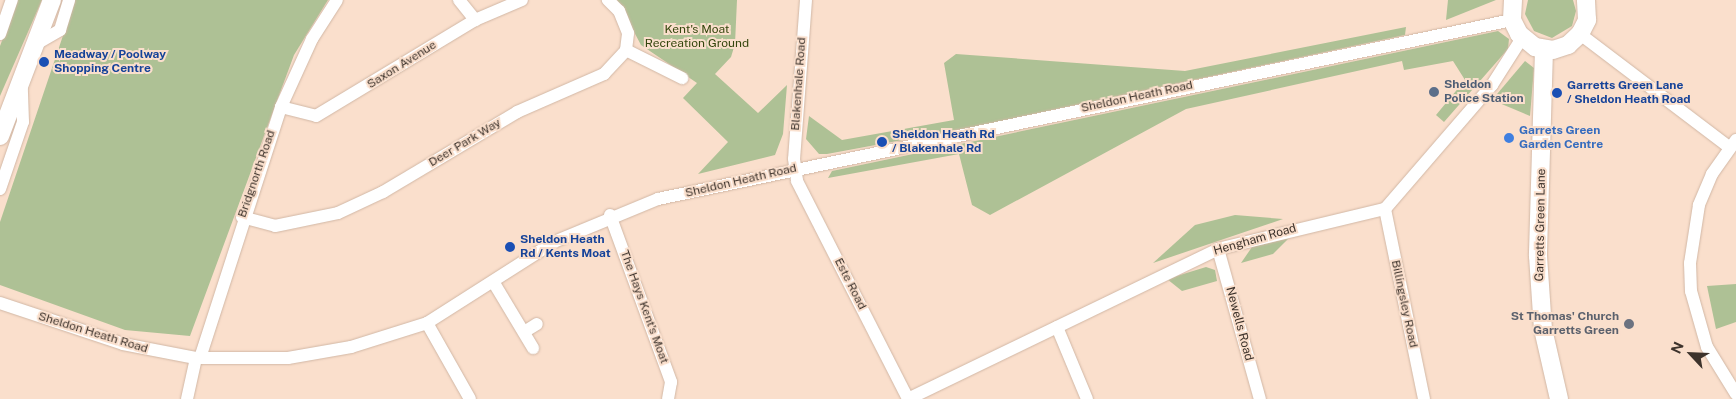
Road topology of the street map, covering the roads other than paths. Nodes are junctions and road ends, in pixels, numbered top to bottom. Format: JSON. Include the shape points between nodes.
{"nodes":[{"id":1,"x":12,"y":0,"type":"edge"},
{"id":2,"x":52,"y":0,"type":"edge"},
{"id":3,"x":69,"y":0,"type":"edge"},
{"id":4,"x":337,"y":0,"type":"edge"},
{"id":5,"x":459,"y":0,"type":"edge"},
{"id":6,"x":522,"y":0,"type":"edge"},
{"id":7,"x":608,"y":0,"type":"edge"},
{"id":8,"x":806,"y":0,"type":"edge"},
{"id":9,"x":1513,"y":0,"type":"edge"},
{"id":10,"x":1586,"y":0,"type":"edge"},
{"id":11,"x":475,"y":20,"type":"junction"},
{"id":12,"x":1512,"y":20,"type":"junction"},
{"id":13,"x":0,"y":34,"type":"edge"},
{"id":14,"x":1580,"y":34,"type":"junction"},
{"id":15,"x":1522,"y":38,"type":"junction"},
{"id":16,"x":36,"y":44,"type":"junction"},
{"id":17,"x":626,"y":50,"type":"junction"},
{"id":18,"x":1544,"y":50,"type":"junction"},
{"id":19,"x":682,"y":78,"type":"dead end"},
{"id":20,"x":22,"y":83,"type":"junction"},
{"id":21,"x":280,"y":107,"type":"junction"},
{"id":22,"x":0,"y":136,"type":"edge"},
{"id":23,"x":1733,"y":144,"type":"edge"},
{"id":24,"x":794,"y":169,"type":"junction"},
{"id":25,"x":0,"y":189,"type":"edge"},
{"id":26,"x":1385,"y":209,"type":"junction"},
{"id":27,"x":610,"y":215,"type":"junction"},
{"id":28,"x":242,"y":217,"type":"junction"},
{"id":29,"x":1218,"y":249,"type":"junction"},
{"id":30,"x":494,"y":283,"type":"junction"},
{"id":31,"x":0,"y":303,"type":"edge"},
{"id":32,"x":427,"y":322,"type":"junction"},
{"id":33,"x":538,"y":324,"type":"dead end"},
{"id":34,"x":1057,"y":327,"type":"junction"},
{"id":35,"x":524,"y":332,"type":"junction"},
{"id":36,"x":533,"y":348,"type":"dead end"},
{"id":37,"x":198,"y":358,"type":"junction"},
{"id":38,"x":1736,"y":394,"type":"edge"},
{"id":39,"x":187,"y":399,"type":"edge"},
{"id":40,"x":470,"y":399,"type":"edge"},
{"id":41,"x":668,"y":399,"type":"edge"},
{"id":42,"x":908,"y":399,"type":"edge"},
{"id":43,"x":1087,"y":399,"type":"edge"},
{"id":44,"x":1260,"y":399,"type":"edge"},
{"id":45,"x":1424,"y":399,"type":"edge"},
{"id":46,"x":1559,"y":399,"type":"edge"}],
"edges":[{"from":1,"to":13,"type":"street"},
{"from":2,"to":16,"type":"street"},
{"from":3,"to":16,"type":"street","via":[[60,30]]},
{"from":4,"to":21,"type":"street","name":"Bridgnorth Road","via":[[312,39]]},
{"from":5,"to":11,"type":"street"},
{"from":6,"to":11,"type":"street","name":"Saxon Avenue"},
{"from":7,"to":17,"type":"street","via":[[619,11],[628,33]]},
{"from":8,"to":24,"type":"street","name":"Blakenhale Road"},
{"from":9,"to":12,"type":"street"},
{"from":10,"to":14,"type":"street","via":[[1587,20]]},
{"from":11,"to":21,"type":"street","name":"Saxon Avenue","via":[[316,116]]},
{"from":12,"to":15,"type":"street"},
{"from":12,"to":24,"type":"street","name":"Sheldon Heath Road"},
{"from":14,"to":18,"type":"street","via":[[1568,45]]},
{"from":14,"to":23,"type":"street"},
{"from":15,"to":18,"type":"street"},
{"from":15,"to":26,"type":"street","via":[[1492,85]]},
{"from":16,"to":20,"type":"street"},
{"from":17,"to":19,"type":"street"},
{"from":17,"to":28,"type":"street","name":"Deer Park Way","via":[[604,74],[517,112],[383,192],[338,213],[275,226]]},
{"from":18,"to":46,"type":"street","name":"Garretts Green Lane","via":[[1538,256],[1543,329]]},
{"from":20,"to":22,"type":"street"},
{"from":20,"to":25,"type":"street","via":[[23,122]]},
{"from":21,"to":28,"type":"street","name":"Bridgnorth Road"},
{"from":23,"to":38,"type":"street","via":[[1699,205],[1690,263],[1691,291],[1707,347]]},
{"from":24,"to":27,"type":"street","name":"Sheldon Heath Road","via":[[658,199]]},
{"from":24,"to":42,"type":"street","name":"Este Road"},
{"from":26,"to":29,"type":"street","name":"Hengham Road"},
{"from":26,"to":45,"type":"street","name":"Billingsley Road"},
{"from":27,"to":30,"type":"street","name":"Sheldon Heath Road","via":[[554,242]]},
{"from":27,"to":41,"type":"street","name":"The Hays Kent's Moat","via":[[671,382]]},
{"from":28,"to":37,"type":"street","name":"Bridgnorth Road"},
{"from":29,"to":34,"type":"street","name":"Hengham Road"},
{"from":29,"to":44,"type":"street","name":"Newells Road"},
{"from":30,"to":32,"type":"street","name":"Sheldon Heath Road"},
{"from":30,"to":35,"type":"street"},
{"from":31,"to":37,"type":"street","name":"Sheldon Heath Road","via":[[123,344]]},
{"from":32,"to":37,"type":"street","name":"Sheldon Heath Road","via":[[351,348],[288,358]]},
{"from":32,"to":40,"type":"street"},
{"from":33,"to":35,"type":"street"},
{"from":34,"to":42,"type":"street","name":"Hengham Road"},
{"from":34,"to":43,"type":"street"},
{"from":35,"to":36,"type":"street"},
{"from":37,"to":39,"type":"street","name":"Bridgnorth Road"}]}
